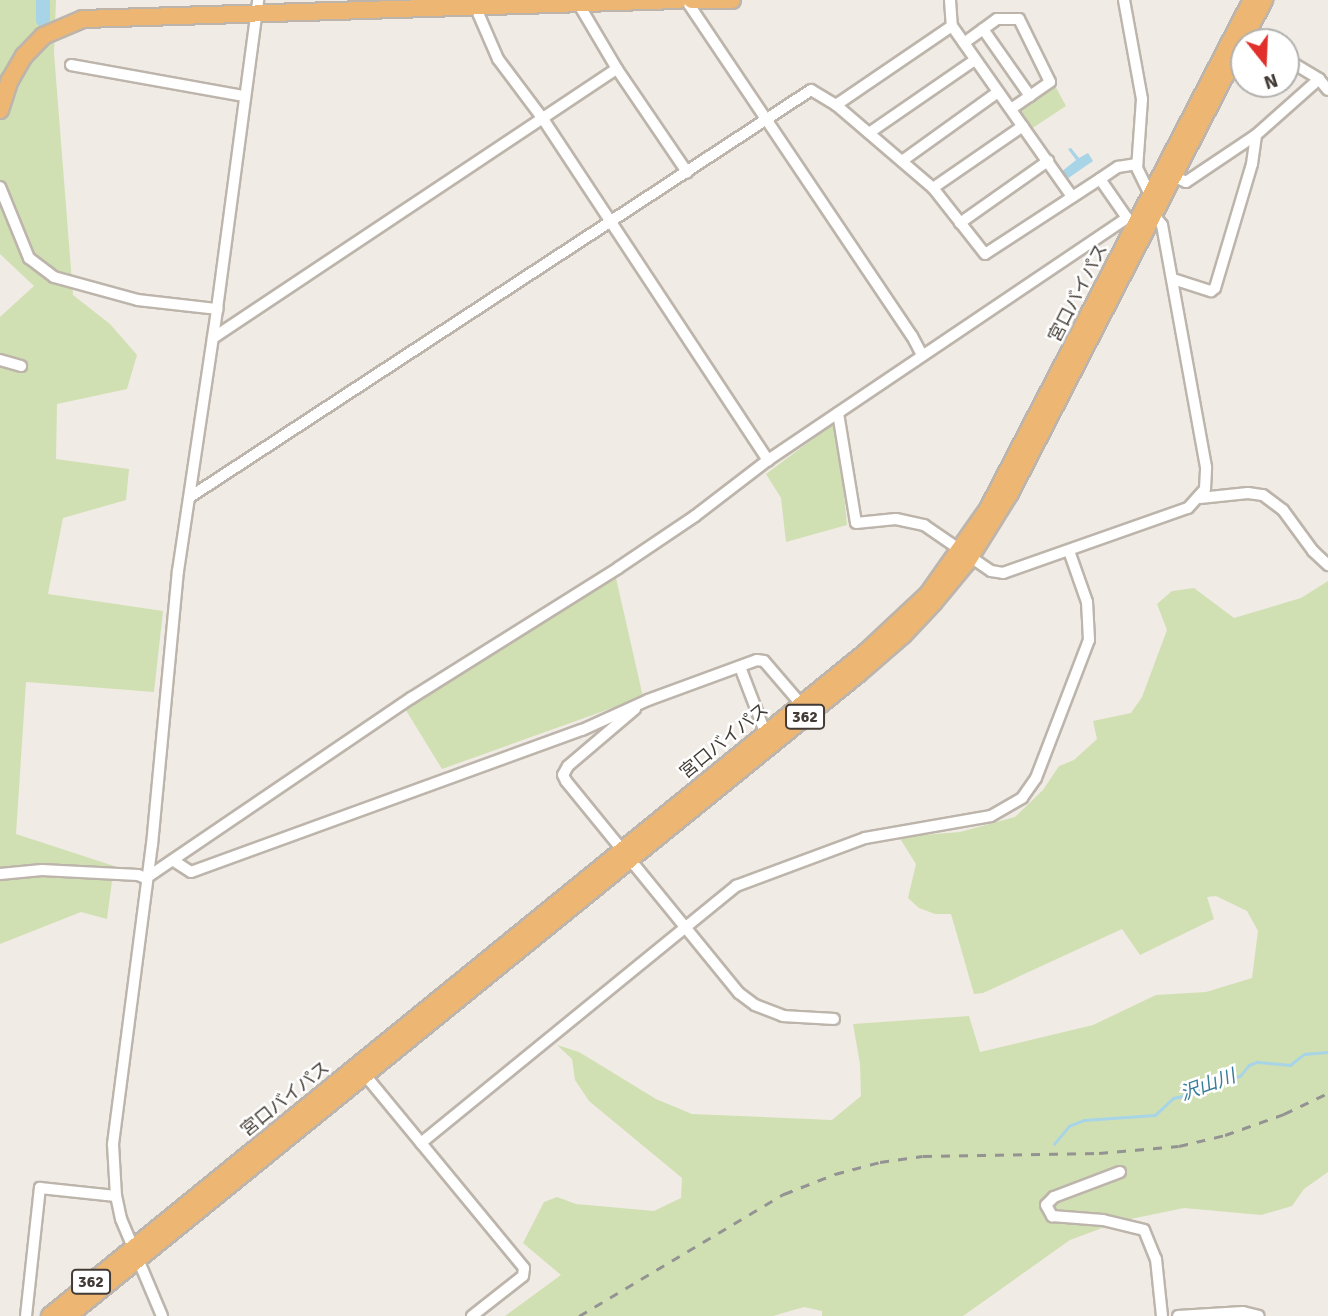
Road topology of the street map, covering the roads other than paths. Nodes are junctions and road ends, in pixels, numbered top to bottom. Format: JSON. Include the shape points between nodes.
{"nodes":[{"id":1,"x":680,"y":0,"type":"edge"},
{"id":2,"x":686,"y":0,"type":"edge"},
{"id":3,"x":692,"y":0,"type":"edge"},
{"id":4,"x":710,"y":0,"type":"edge"},
{"id":5,"x":732,"y":0,"type":"edge"},
{"id":6,"x":950,"y":0,"type":"edge"},
{"id":7,"x":1124,"y":0,"type":"edge"},
{"id":8,"x":1252,"y":0,"type":"edge"},
{"id":9,"x":1264,"y":0,"type":"edge"},
{"id":10,"x":578,"y":3,"type":"junction"},
{"id":11,"x":257,"y":6,"type":"edge"},
{"id":12,"x":475,"y":6,"type":"junction"},
{"id":13,"x":952,"y":26,"type":"junction"},
{"id":14,"x":1254,"y":28,"type":"edge"},
{"id":15,"x":983,"y":29,"type":"junction"},
{"id":16,"x":964,"y":43,"type":"junction"},
{"id":17,"x":975,"y":60,"type":"junction"},
{"id":18,"x":71,"y":65,"type":"dead end"},
{"id":19,"x":1300,"y":68,"type":"edge"},
{"id":20,"x":617,"y":69,"type":"junction"},
{"id":21,"x":1230,"y":75,"type":"edge"},
{"id":22,"x":1319,"y":79,"type":"junction"},
{"id":23,"x":1328,"y":90,"type":"edge"},
{"id":24,"x":998,"y":92,"type":"junction"},
{"id":25,"x":244,"y":96,"type":"junction"},
{"id":26,"x":1030,"y":96,"type":"junction"},
{"id":27,"x":836,"y":105,"type":"junction"},
{"id":28,"x":0,"y":110,"type":"edge"},
{"id":29,"x":1011,"y":110,"type":"junction"},
{"id":30,"x":543,"y":119,"type":"junction"},
{"id":31,"x":765,"y":121,"type":"junction"},
{"id":32,"x":1023,"y":126,"type":"junction"},
{"id":33,"x":869,"y":133,"type":"junction"},
{"id":34,"x":1256,"y":135,"type":"junction"},
{"id":35,"x":902,"y":161,"type":"junction"},
{"id":36,"x":1048,"y":161,"type":"junction"},
{"id":37,"x":1137,"y":164,"type":"junction"},
{"id":38,"x":687,"y":172,"type":"junction"},
{"id":39,"x":1175,"y":177,"type":"junction"},
{"id":40,"x":1100,"y":179,"type":"junction"},
{"id":41,"x":0,"y":187,"type":"edge"},
{"id":42,"x":933,"y":188,"type":"junction"},
{"id":43,"x":1150,"y":195,"type":"junction"},
{"id":44,"x":1072,"y":197,"type":"junction"},
{"id":45,"x":1155,"y":216,"type":"junction"},
{"id":46,"x":610,"y":221,"type":"junction"},
{"id":47,"x":960,"y":223,"type":"junction"},
{"id":48,"x":1173,"y":279,"type":"junction"},
{"id":49,"x":217,"y":309,"type":"junction"},
{"id":50,"x":213,"y":338,"type":"junction"},
{"id":51,"x":922,"y":355,"type":"junction"},
{"id":52,"x":0,"y":360,"type":"edge"},
{"id":53,"x":20,"y":366,"type":"dead end"},
{"id":54,"x":838,"y":413,"type":"junction"},
{"id":55,"x":768,"y":460,"type":"junction"},
{"id":56,"x":190,"y":497,"type":"junction"},
{"id":57,"x":1200,"y":498,"type":"junction"},
{"id":58,"x":1069,"y":551,"type":"junction"},
{"id":59,"x":965,"y":555,"type":"junction"},
{"id":60,"x":1328,"y":565,"type":"edge"},
{"id":61,"x":740,"y":667,"type":"junction"},
{"id":62,"x":645,"y":701,"type":"junction"},
{"id":63,"x":800,"y":703,"type":"junction"},
{"id":64,"x":765,"y":732,"type":"junction"},
{"id":65,"x":626,"y":854,"type":"junction"},
{"id":66,"x":174,"y":861,"type":"junction"},
{"id":67,"x":0,"y":874,"type":"edge"},
{"id":68,"x":146,"y":878,"type":"junction"},
{"id":69,"x":684,"y":929,"type":"junction"},
{"id":70,"x":834,"y":1019,"type":"dead end"},
{"id":71,"x":365,"y":1075,"type":"junction"},
{"id":72,"x":421,"y":1143,"type":"junction"},
{"id":73,"x":1120,"y":1172,"type":"dead end"},
{"id":74,"x":116,"y":1196,"type":"junction"},
{"id":75,"x":135,"y":1254,"type":"junction"},
{"id":76,"x":26,"y":1316,"type":"edge"},
{"id":77,"x":50,"y":1316,"type":"edge"},
{"id":78,"x":68,"y":1316,"type":"edge"},
{"id":79,"x":162,"y":1316,"type":"edge"},
{"id":80,"x":472,"y":1316,"type":"edge"},
{"id":81,"x":1162,"y":1316,"type":"edge"},
{"id":82,"x":1178,"y":1316,"type":"edge"},
{"id":83,"x":1259,"y":1316,"type":"edge"}],
"edges":[{"from":1,"to":10,"type":"highway"},
{"from":2,"to":31,"type":"street"},
{"from":3,"to":4,"type":"highway"},
{"from":4,"to":5,"type":"highway"},
{"from":6,"to":13,"type":"street"},
{"from":7,"to":37,"type":"street","via":[[1142,99]]},
{"from":8,"to":43,"type":"highway","name":"宮口バイパス","number":"362"},
{"from":9,"to":14,"type":"highway","name":"宮口バイパス","number":"362"},
{"from":10,"to":12,"type":"highway"},
{"from":10,"to":20,"type":"street"},
{"from":11,"to":12,"type":"highway"},
{"from":11,"to":25,"type":"street"},
{"from":11,"to":28,"type":"highway","via":[[115,16],[63,25],[43,36],[24,57]]},
{"from":12,"to":30,"type":"street","via":[[498,59]]},
{"from":13,"to":16,"type":"street"},
{"from":13,"to":27,"type":"street"},
{"from":15,"to":16,"type":"street"},
{"from":15,"to":26,"type":"street"},
{"from":15,"to":26,"type":"street","via":[[997,19],[1018,19],[1050,82]]},
{"from":16,"to":17,"type":"street"},
{"from":17,"to":24,"type":"street"},
{"from":17,"to":33,"type":"street"},
{"from":18,"to":25,"type":"street"},
{"from":19,"to":22,"type":"street"},
{"from":20,"to":30,"type":"street"},
{"from":20,"to":38,"type":"street"},
{"from":21,"to":39,"type":"highway","name":"宮口バイパス","number":"362"},
{"from":22,"to":23,"type":"street"},
{"from":22,"to":34,"type":"street"},
{"from":24,"to":29,"type":"street"},
{"from":24,"to":35,"type":"street"},
{"from":25,"to":49,"type":"street","via":[[241,169]]},
{"from":26,"to":29,"type":"street"},
{"from":27,"to":31,"type":"street","via":[[811,90]]},
{"from":27,"to":33,"type":"street"},
{"from":29,"to":32,"type":"street"},
{"from":30,"to":46,"type":"street"},
{"from":30,"to":50,"type":"street"},
{"from":31,"to":38,"type":"street"},
{"from":31,"to":51,"type":"street"},
{"from":32,"to":36,"type":"street"},
{"from":32,"to":42,"type":"street"},
{"from":33,"to":35,"type":"street"},
{"from":34,"to":39,"type":"street","via":[[1186,182]]},
{"from":34,"to":48,"type":"street","via":[[1252,164],[1215,288],[1211,291]]},
{"from":35,"to":42,"type":"street"},
{"from":36,"to":44,"type":"street"},
{"from":36,"to":47,"type":"street"},
{"from":37,"to":40,"type":"street","via":[[1118,167]]},
{"from":37,"to":43,"type":"street"},
{"from":38,"to":46,"type":"street"},
{"from":39,"to":45,"type":"highway","name":"宮口バイパス","number":"362"},
{"from":40,"to":44,"type":"street"},
{"from":40,"to":51,"type":"street","via":[[1127,218]]},
{"from":41,"to":49,"type":"street","via":[[29,258],[54,277],[138,300]]},
{"from":42,"to":47,"type":"street"},
{"from":43,"to":59,"type":"highway","name":"宮口バイパス","number":"362"},
{"from":44,"to":47,"type":"street","via":[[985,254]]},
{"from":45,"to":48,"type":"street","via":[[1162,225]]},
{"from":45,"to":59,"type":"highway","name":"宮口バイパス","number":"362","via":[[1010,494]]},
{"from":46,"to":55,"type":"street"},
{"from":46,"to":56,"type":"street"},
{"from":48,"to":57,"type":"street","via":[[1206,467]]},
{"from":49,"to":50,"type":"street"},
{"from":50,"to":56,"type":"street"},
{"from":51,"to":54,"type":"street"},
{"from":52,"to":53,"type":"street"},
{"from":54,"to":55,"type":"street"},
{"from":54,"to":59,"type":"street","via":[[856,523],[914,522],[932,529]]},
{"from":55,"to":66,"type":"street","via":[[695,516],[563,605],[411,698],[282,788],[236,814]]},
{"from":56,"to":68,"type":"street"},
{"from":57,"to":58,"type":"street","via":[[1183,511]]},
{"from":57,"to":60,"type":"street","via":[[1263,495],[1283,510]]},
{"from":58,"to":59,"type":"street","via":[[1003,573]]},
{"from":58,"to":69,"type":"street","via":[[1087,602],[1089,640],[1037,778],[1022,798],[991,816],[865,838],[736,886]]},
{"from":59,"to":63,"type":"highway","name":"宮口バイパス","number":"362","via":[[870,649]]},
{"from":59,"to":65,"type":"highway","name":"宮口バイパス","number":"362","via":[[903,635]]},
{"from":61,"to":62,"type":"street"},
{"from":61,"to":63,"type":"street","via":[[764,661]]},
{"from":61,"to":64,"type":"street"},
{"from":62,"to":65,"type":"street","via":[[563,775]]},
{"from":62,"to":66,"type":"street","via":[[582,730],[191,872]]},
{"from":63,"to":64,"type":"highway","name":"宮口バイパス","number":"362"},
{"from":64,"to":65,"type":"highway","name":"宮口バイパス","number":"362"},
{"from":65,"to":69,"type":"street"},
{"from":65,"to":71,"type":"highway","name":"宮口バイパス","number":"362"},
{"from":65,"to":75,"type":"highway","name":"宮口バイパス","number":"362"},
{"from":66,"to":68,"type":"street"},
{"from":67,"to":68,"type":"street","via":[[42,870]]},
{"from":68,"to":74,"type":"street","via":[[115,1118]]},
{"from":69,"to":70,"type":"street","via":[[755,1005],[797,1019]]},
{"from":69,"to":72,"type":"street"},
{"from":71,"to":72,"type":"street"},
{"from":71,"to":75,"type":"highway","name":"宮口バイパス","number":"362"},
{"from":72,"to":80,"type":"street","via":[[524,1268],[523,1276]]},
{"from":73,"to":81,"type":"street","via":[[1048,1200],[1048,1213],[1144,1230],[1156,1259]]},
{"from":74,"to":75,"type":"street"},
{"from":74,"to":76,"type":"street","via":[[40,1188]]},
{"from":75,"to":77,"type":"highway","name":"宮口バイパス","number":"362"},
{"from":75,"to":78,"type":"highway","name":"宮口バイパス","number":"362"},
{"from":75,"to":79,"type":"street"},
{"from":82,"to":83,"type":"street","via":[[1243,1312]]}]}
